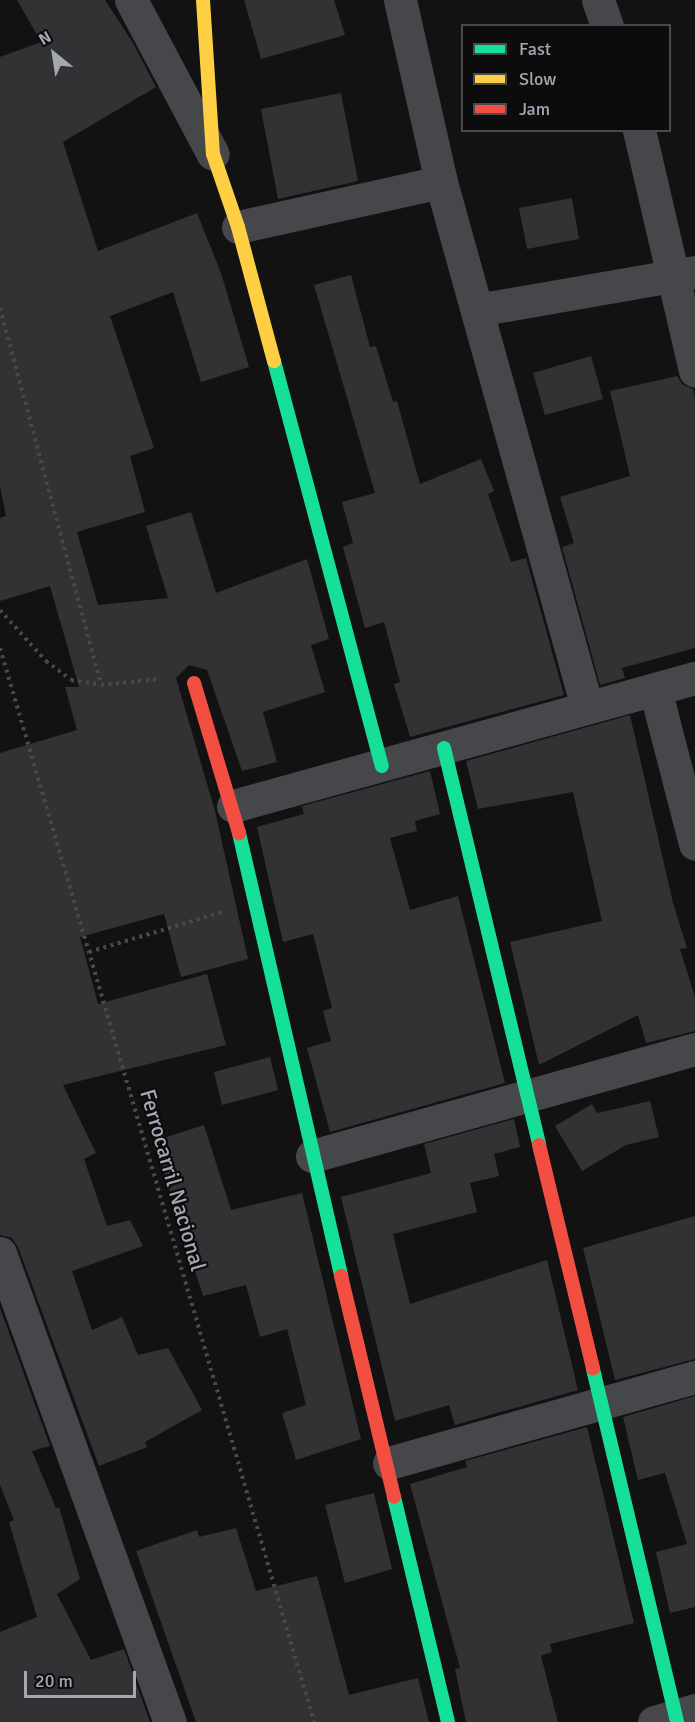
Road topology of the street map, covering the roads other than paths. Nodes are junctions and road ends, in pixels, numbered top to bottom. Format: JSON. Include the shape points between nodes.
{"nodes":[{"id":1,"x":131,"y":0,"type":"edge"},
{"id":2,"x":203,"y":0,"type":"edge"},
{"id":3,"x":400,"y":0,"type":"edge"},
{"id":4,"x":598,"y":0,"type":"edge"},
{"id":5,"x":606,"y":24,"type":"edge"},
{"id":6,"x":640,"y":132,"type":"edge"},
{"id":7,"x":213,"y":154,"type":"junction"},
{"id":8,"x":441,"y":182,"type":"junction"},
{"id":9,"x":238,"y":227,"type":"junction"},
{"id":10,"x":683,"y":274,"type":"edge"},
{"id":11,"x":477,"y":310,"type":"junction"},
{"id":12,"x":695,"y":371,"type":"edge"},
{"id":13,"x":695,"y":678,"type":"edge"},
{"id":14,"x":194,"y":683,"type":"road end"},
{"id":15,"x":655,"y":689,"type":"junction"},
{"id":16,"x":586,"y":707,"type":"junction"},
{"id":17,"x":444,"y":748,"type":"junction"},
{"id":18,"x":382,"y":766,"type":"junction"},
{"id":19,"x":233,"y":806,"type":"junction"},
{"id":20,"x":695,"y":844,"type":"edge"},
{"id":21,"x":695,"y":1049,"type":"edge"},
{"id":22,"x":527,"y":1096,"type":"junction"},
{"id":23,"x":312,"y":1156,"type":"junction"},
{"id":24,"x":0,"y":1253,"type":"edge"},
{"id":25,"x":695,"y":1377,"type":"edge"},
{"id":26,"x":599,"y":1404,"type":"junction"},
{"id":27,"x":389,"y":1463,"type":"junction"},
{"id":28,"x":675,"y":1718,"type":"edge"},
{"id":29,"x":170,"y":1722,"type":"edge"},
{"id":30,"x":448,"y":1722,"type":"edge"}],
"edges":[{"from":1,"to":7,"type":"street"},
{"from":2,"to":7,"type":"street"},
{"from":3,"to":8,"type":"street"},
{"from":4,"to":5,"type":"street"},
{"from":6,"to":10,"type":"street"},
{"from":7,"to":9,"type":"street"},
{"from":8,"to":9,"type":"street"},
{"from":8,"to":11,"type":"street"},
{"from":9,"to":18,"type":"street"},
{"from":10,"to":11,"type":"street"},
{"from":10,"to":12,"type":"street"},
{"from":11,"to":16,"type":"street"},
{"from":13,"to":15,"type":"street"},
{"from":14,"to":19,"type":"street"},
{"from":15,"to":16,"type":"street"},
{"from":15,"to":20,"type":"street"},
{"from":16,"to":17,"type":"street"},
{"from":17,"to":18,"type":"street"},
{"from":17,"to":22,"type":"street"},
{"from":18,"to":19,"type":"street"},
{"from":19,"to":23,"type":"street"},
{"from":21,"to":22,"type":"street"},
{"from":22,"to":23,"type":"street"},
{"from":22,"to":26,"type":"street"},
{"from":23,"to":27,"type":"street"},
{"from":24,"to":29,"type":"street"},
{"from":25,"to":26,"type":"street"},
{"from":26,"to":27,"type":"street"},
{"from":26,"to":28,"type":"street"},
{"from":27,"to":30,"type":"street"}]}
